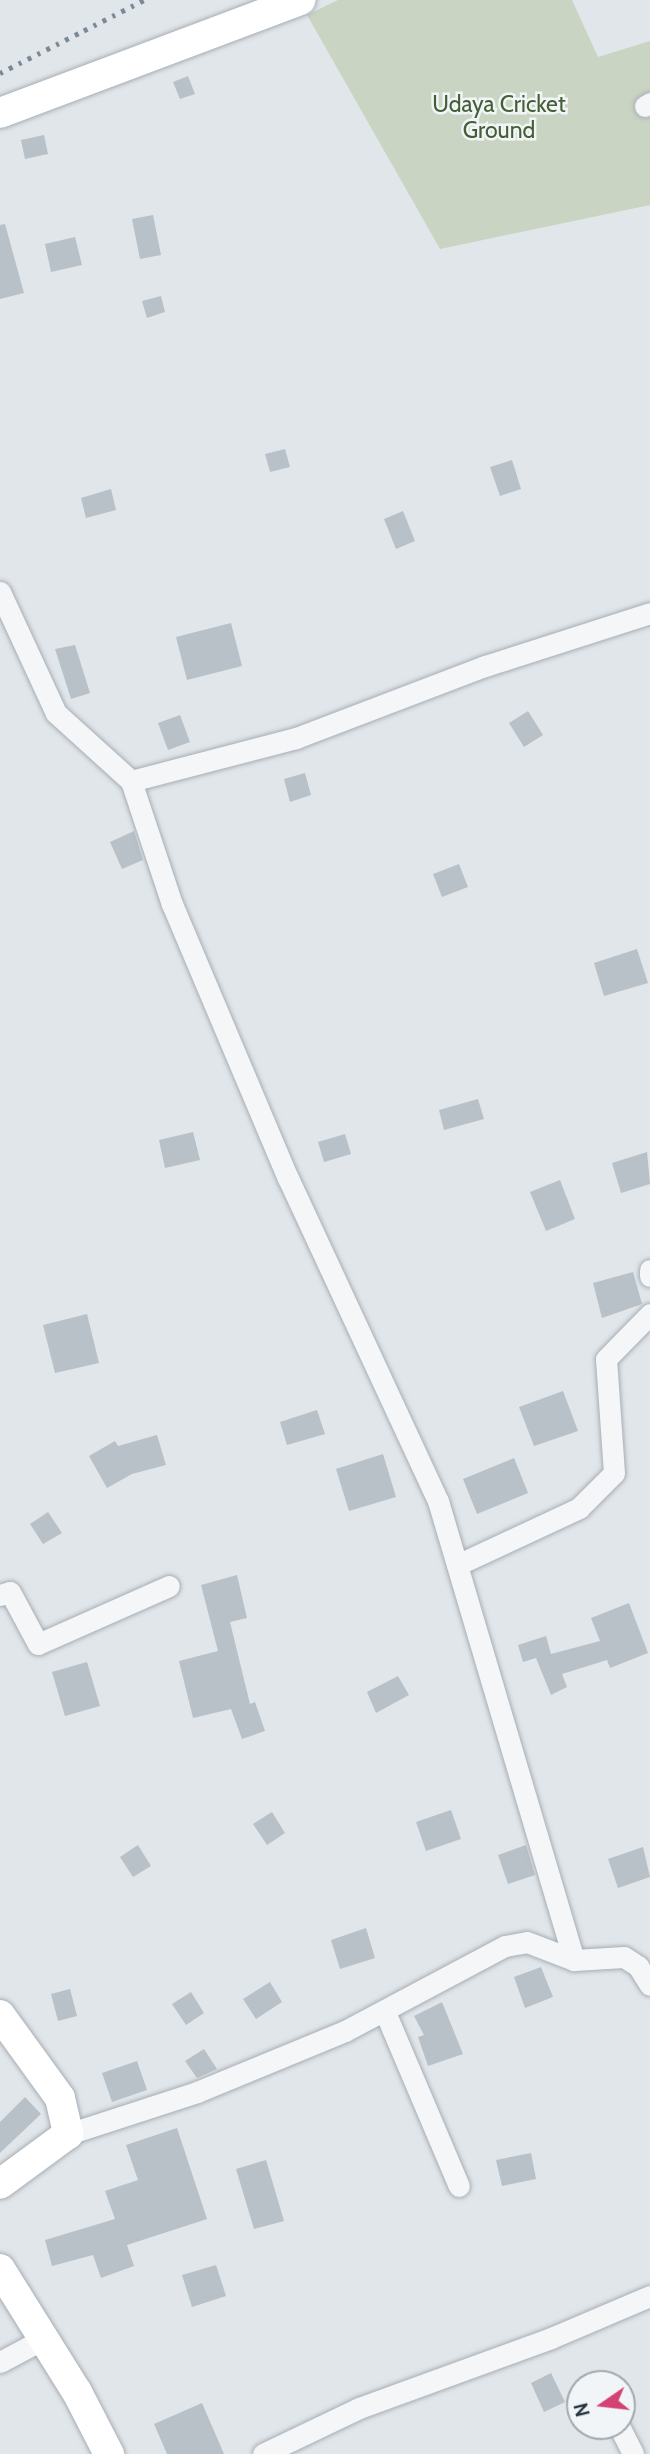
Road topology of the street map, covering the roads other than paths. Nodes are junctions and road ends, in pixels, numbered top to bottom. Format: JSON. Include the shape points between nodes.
{"nodes":[{"id":1,"x":300,"y":0,"type":"edge"},
{"id":2,"x":0,"y":113,"type":"edge"},
{"id":3,"x":0,"y":592,"type":"edge"},
{"id":4,"x":650,"y":613,"type":"edge"},
{"id":5,"x":131,"y":781,"type":"junction"},
{"id":6,"x":650,"y":1270,"type":"edge"},
{"id":7,"x":650,"y":1276,"type":"edge"},
{"id":8,"x":650,"y":1314,"type":"edge"},
{"id":9,"x":457,"y":1565,"type":"junction"},
{"id":10,"x":169,"y":1586,"type":"dead end"},
{"id":11,"x":0,"y":1595,"type":"edge"},
{"id":12,"x":574,"y":1960,"type":"junction"},
{"id":13,"x":650,"y":1985,"type":"edge"},
{"id":14,"x":385,"y":2012,"type":"junction"},
{"id":15,"x":0,"y":2015,"type":"edge"},
{"id":16,"x":68,"y":2134,"type":"junction"},
{"id":17,"x":0,"y":2184,"type":"edge"},
{"id":18,"x":459,"y":2186,"type":"dead end"},
{"id":19,"x":0,"y":2269,"type":"edge"},
{"id":20,"x":650,"y":2296,"type":"edge"},
{"id":21,"x":43,"y":2339,"type":"junction"},
{"id":22,"x":0,"y":2361,"type":"edge"},
{"id":23,"x":109,"y":2454,"type":"edge"},
{"id":24,"x":263,"y":2454,"type":"edge"}],
"edges":[{"from":1,"to":2,"type":"street"},
{"from":3,"to":5,"type":"street","via":[[56,713]]},
{"from":4,"to":5,"type":"street","via":[[485,666],[296,737]]},
{"from":5,"to":9,"type":"street","via":[[173,904],[288,1178],[438,1501]]},
{"from":6,"to":7,"type":"street"},
{"from":8,"to":9,"type":"street","via":[[606,1360],[614,1473],[579,1508]]},
{"from":9,"to":12,"type":"street"},
{"from":10,"to":11,"type":"street","via":[[38,1643],[10,1592]]},
{"from":12,"to":13,"type":"street","via":[[624,1957],[638,1966]]},
{"from":12,"to":14,"type":"street","via":[[527,1942],[505,1947]]},
{"from":14,"to":16,"type":"street","via":[[197,2092]]},
{"from":14,"to":18,"type":"street"},
{"from":15,"to":16,"type":"street","via":[[60,2098]]},
{"from":16,"to":17,"type":"street"},
{"from":19,"to":21,"type":"street"},
{"from":20,"to":24,"type":"street","via":[[551,2339],[359,2408]]},
{"from":21,"to":22,"type":"street"},
{"from":21,"to":23,"type":"street"}]}
